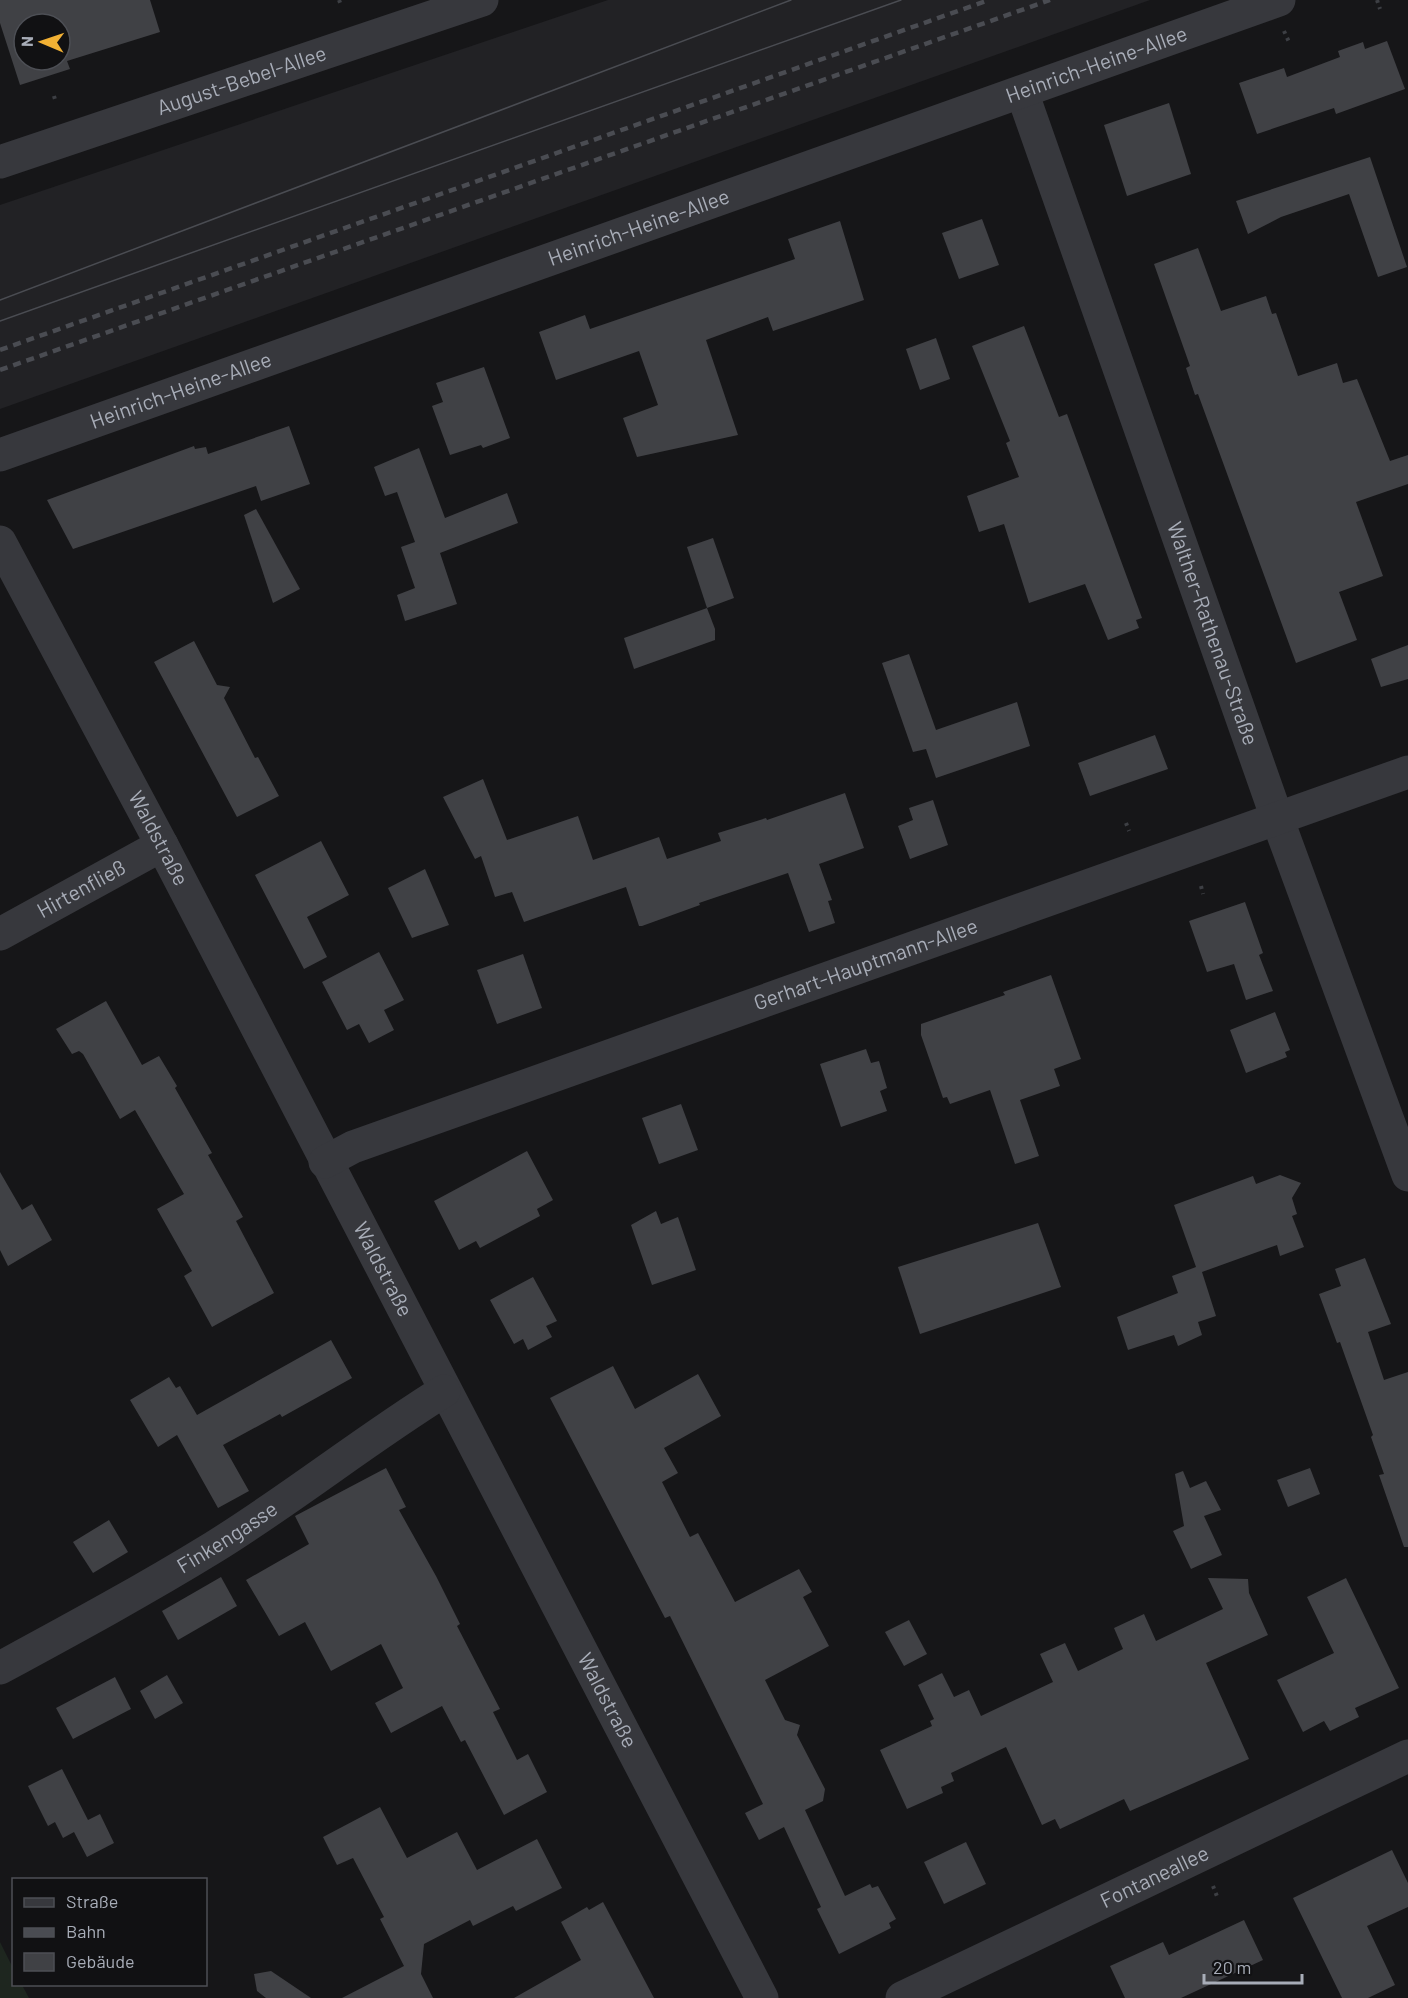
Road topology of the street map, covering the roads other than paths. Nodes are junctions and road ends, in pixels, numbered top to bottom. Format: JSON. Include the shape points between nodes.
{"nodes":[{"id":1,"x":482,"y":0,"type":"edge"},
{"id":2,"x":1281,"y":15,"type":"edge"},
{"id":3,"x":1022,"y":92,"type":"junction"},
{"id":4,"x":0,"y":162,"type":"edge"},
{"id":5,"x":0,"y":455,"type":"edge"},
{"id":6,"x":0,"y":542,"type":"edge"},
{"id":7,"x":1408,"y":772,"type":"edge"},
{"id":8,"x":1277,"y":818,"type":"junction"},
{"id":9,"x":162,"y":845,"type":"junction"},
{"id":10,"x":0,"y":934,"type":"edge"},
{"id":11,"x":326,"y":1162,"type":"junction"},
{"id":12,"x":1408,"y":1175,"type":"edge"},
{"id":13,"x":444,"y":1391,"type":"junction"},
{"id":14,"x":0,"y":1668,"type":"edge"},
{"id":15,"x":1408,"y":1756,"type":"edge"},
{"id":16,"x":762,"y":1998,"type":"edge"},
{"id":17,"x":902,"y":1998,"type":"edge"}],
"edges":[{"from":1,"to":4,"type":"street","name":"August-Bebel-Allee"},
{"from":2,"to":3,"type":"street","name":"Heinrich-Heine-Allee"},
{"from":3,"to":5,"type":"street","name":"Heinrich-Heine-Allee"},
{"from":3,"to":8,"type":"street","name":"Walther-Rathenau-Straße"},
{"from":6,"to":9,"type":"street","name":"Waldstraße"},
{"from":7,"to":8,"type":"street","name":"Gerhart-Hauptmann-Allee"},
{"from":8,"to":11,"type":"street","name":"Gerhart-Hauptmann-Allee","via":[[353,1147]]},
{"from":8,"to":12,"type":"street","name":"Walther-Rathenau-Straße"},
{"from":9,"to":10,"type":"street","name":"Hirtenfließ"},
{"from":9,"to":11,"type":"street","name":"Waldstraße"},
{"from":11,"to":13,"type":"street","name":"Waldstraße"},
{"from":13,"to":14,"type":"street","name":"Finkengasse","via":[[217,1545]]},
{"from":13,"to":16,"type":"street","name":"Waldstraße"},
{"from":15,"to":17,"type":"street","name":"Fontaneallee"}]}
